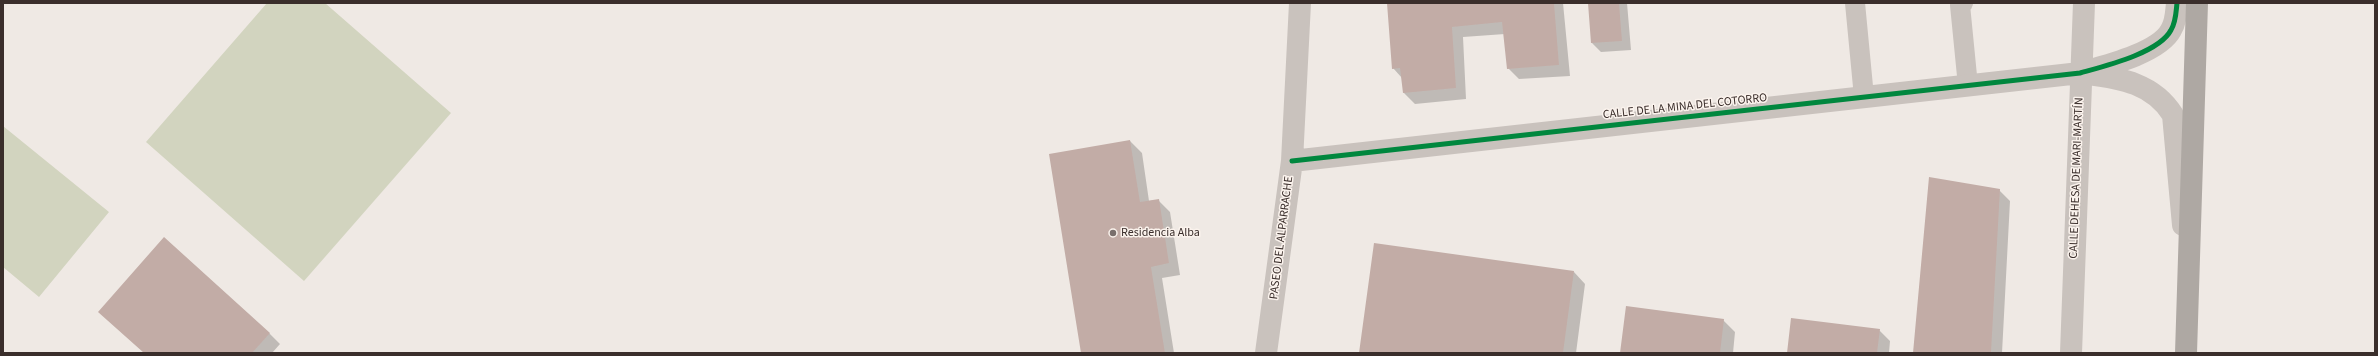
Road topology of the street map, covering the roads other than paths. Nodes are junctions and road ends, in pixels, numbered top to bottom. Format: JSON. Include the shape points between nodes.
{"nodes":[{"id":1,"x":1300,"y":3,"type":"edge"},
{"id":2,"x":1855,"y":3,"type":"edge"},
{"id":3,"x":1963,"y":3,"type":"edge"},
{"id":4,"x":2084,"y":3,"type":"edge"},
{"id":5,"x":2177,"y":3,"type":"edge"},
{"id":6,"x":2197,"y":3,"type":"edge"},
{"id":7,"x":2080,"y":73,"type":"junction"},
{"id":8,"x":1968,"y":86,"type":"junction"},
{"id":9,"x":1864,"y":97,"type":"junction"},
{"id":10,"x":1292,"y":161,"type":"junction"},
{"id":11,"x":2187,"y":275,"type":"junction"},
{"id":12,"x":1266,"y":353,"type":"edge"},
{"id":13,"x":2070,"y":353,"type":"edge"},
{"id":14,"x":2186,"y":353,"type":"edge"}],
"edges":[{"from":1,"to":10,"type":"street","name":"PASEO DEL ALPARRACHE"},
{"from":2,"to":9,"type":"lane"},
{"from":3,"to":8,"type":"lane","via":[[1960,5]]},
{"from":4,"to":7,"type":"street","name":"CALLE DEHESA DE MARI-MARTÍN"},
{"from":5,"to":7,"type":"street","via":[[2171,31],[2157,45],[2114,63]]},
{"from":6,"to":11,"type":"highway","via":[[2195,114]]},
{"from":7,"to":8,"type":"street","name":"CALLE DE LA MINA DEL COTORRO"},
{"from":7,"to":11,"type":"street","via":[[2116,78],[2135,84],[2156,94],[2166,103],[2172,115]]},
{"from":7,"to":13,"type":"street","name":"CALLE DEHESA DE MARI-MARTÍN","via":[[2078,187]]},
{"from":8,"to":9,"type":"street","name":"CALLE DE LA MINA DEL COTORRO"},
{"from":9,"to":10,"type":"street","name":"CALLE DE LA MINA DEL COTORRO"},
{"from":10,"to":12,"type":"street","name":"PASEO DEL ALPARRACHE"},
{"from":11,"to":14,"type":"highway"}]}
